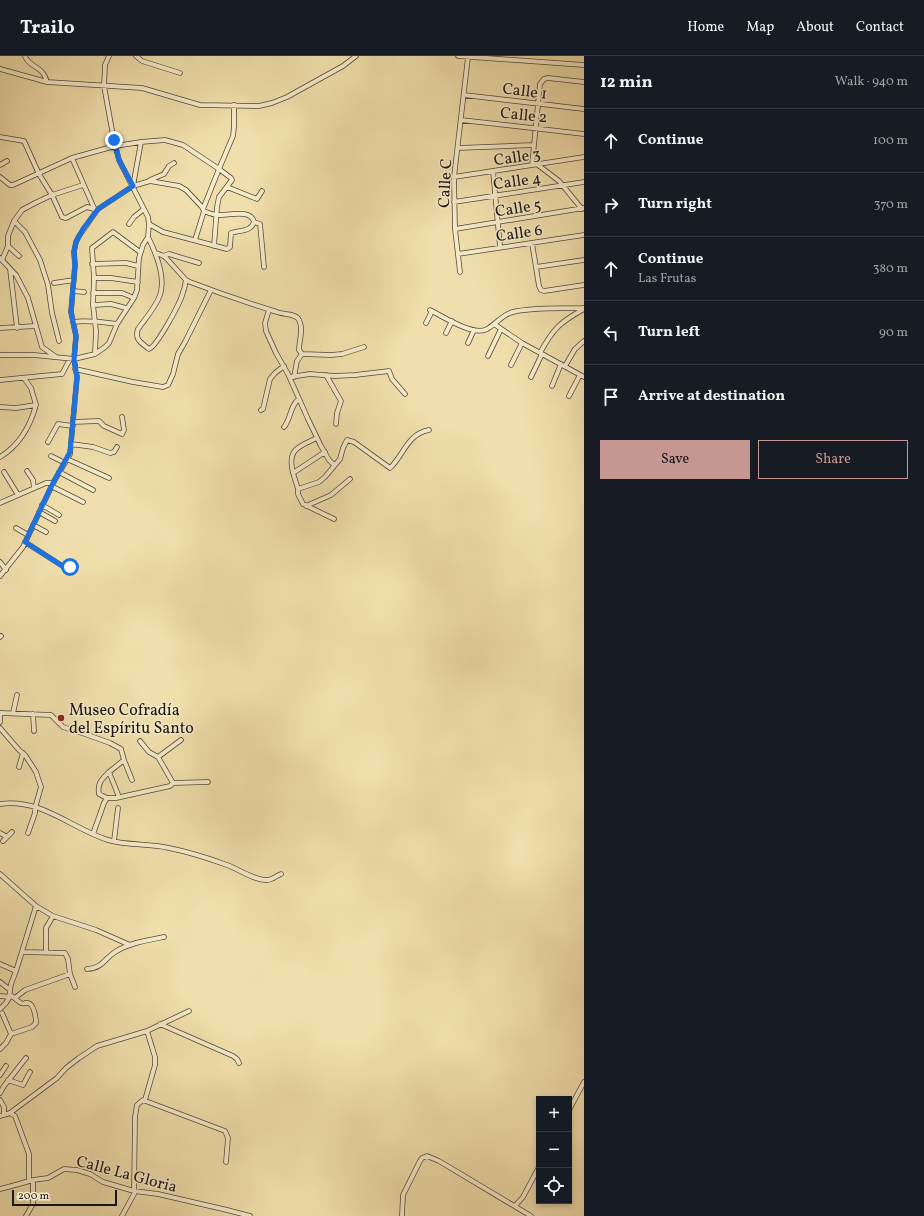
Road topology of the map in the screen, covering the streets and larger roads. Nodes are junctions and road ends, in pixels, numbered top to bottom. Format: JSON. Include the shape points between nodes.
{"nodes":[{"id":1,"x":25,"y":56,"type":"edge"},
{"id":2,"x":109,"y":56,"type":"edge"},
{"id":3,"x":136,"y":56,"type":"edge"},
{"id":4,"x":356,"y":56,"type":"edge"},
{"id":5,"x":458,"y":56,"type":"edge"},
{"id":6,"x":468,"y":57,"type":"edge"},
{"id":7,"x":584,"y":65,"type":"edge"},
{"id":8,"x":0,"y":69,"type":"edge"},
{"id":9,"x":180,"y":72,"type":"dead end"},
{"id":10,"x":47,"y":82,"type":"junction"},
{"id":11,"x":584,"y":82,"type":"edge"},
{"id":12,"x":104,"y":86,"type":"junction"},
{"id":13,"x":464,"y":95,"type":"junction"},
{"id":14,"x":538,"y":104,"type":"junction"},
{"id":15,"x":234,"y":105,"type":"junction"},
{"id":16,"x":584,"y":109,"type":"edge"},
{"id":17,"x":461,"y":120,"type":"junction"},
{"id":18,"x":536,"y":128,"type":"junction"},
{"id":19,"x":584,"y":134,"type":"edge"},
{"id":20,"x":0,"y":137,"type":"edge"},
{"id":21,"x":142,"y":142,"type":"junction"},
{"id":22,"x":534,"y":145,"type":"junction"},
{"id":23,"x":115,"y":146,"type":"junction"},
{"id":24,"x":458,"y":148,"type":"junction"},
{"id":25,"x":584,"y":157,"type":"edge"},
{"id":26,"x":72,"y":158,"type":"junction"},
{"id":27,"x":7,"y":161,"type":"dead end"},
{"id":28,"x":174,"y":163,"type":"dead end"},
{"id":29,"x":0,"y":165,"type":"edge"},
{"id":30,"x":532,"y":165,"type":"junction"},
{"id":31,"x":538,"y":165,"type":"junction"},
{"id":32,"x":219,"y":169,"type":"junction"},
{"id":33,"x":493,"y":171,"type":"junction"},
{"id":34,"x":39,"y":174,"type":"junction"},
{"id":35,"x":0,"y":177,"type":"edge"},
{"id":36,"x":454,"y":177,"type":"junction"},
{"id":37,"x":150,"y":181,"type":"junction"},
{"id":38,"x":584,"y":182,"type":"edge"},
{"id":39,"x":83,"y":185,"type":"junction"},
{"id":40,"x":133,"y":186,"type":"junction"},
{"id":41,"x":562,"y":186,"type":"junction"},
{"id":42,"x":227,"y":187,"type":"junction"},
{"id":43,"x":262,"y":191,"type":"dead end"},
{"id":44,"x":52,"y":195,"type":"junction"},
{"id":45,"x":495,"y":195,"type":"junction"},
{"id":46,"x":454,"y":202,"type":"junction"},
{"id":47,"x":144,"y":209,"type":"junction"},
{"id":48,"x":583,"y":209,"type":"edge"},
{"id":49,"x":95,"y":210,"type":"junction"},
{"id":50,"x":204,"y":210,"type":"junction"},
{"id":51,"x":216,"y":215,"type":"junction"},
{"id":52,"x":14,"y":221,"type":"junction"},
{"id":53,"x":254,"y":222,"type":"junction"},
{"id":54,"x":497,"y":222,"type":"junction"},
{"id":55,"x":129,"y":224,"type":"dead end"},
{"id":56,"x":149,"y":224,"type":"junction"},
{"id":57,"x":455,"y":229,"type":"junction"},
{"id":58,"x":584,"y":235,"type":"edge"},
{"id":59,"x":148,"y":237,"type":"junction"},
{"id":60,"x":195,"y":240,"type":"junction"},
{"id":61,"x":532,"y":243,"type":"junction"},
{"id":62,"x":8,"y":246,"type":"junction"},
{"id":63,"x":214,"y":246,"type":"junction"},
{"id":64,"x":500,"y":247,"type":"junction"},
{"id":65,"x":140,"y":252,"type":"junction"},
{"id":66,"x":156,"y":253,"type":"junction"},
{"id":67,"x":458,"y":254,"type":"junction"},
{"id":68,"x":19,"y":256,"type":"dead end"},
{"id":69,"x":163,"y":256,"type":"junction"},
{"id":70,"x":1,"y":259,"type":"edge"},
{"id":71,"x":584,"y":260,"type":"edge"},
{"id":72,"x":199,"y":263,"type":"dead end"},
{"id":73,"x":92,"y":264,"type":"junction"},
{"id":74,"x":138,"y":266,"type":"junction"},
{"id":75,"x":264,"y":267,"type":"dead end"},
{"id":76,"x":536,"y":267,"type":"junction"},
{"id":77,"x":10,"y":268,"type":"junction"},
{"id":78,"x":460,"y":272,"type":"dead end"},
{"id":79,"x":94,"y":278,"type":"junction"},
{"id":80,"x":74,"y":280,"type":"junction"},
{"id":81,"x":186,"y":280,"type":"junction"},
{"id":82,"x":138,"y":282,"type":"junction"},
{"id":83,"x":54,"y":283,"type":"dead end"},
{"id":84,"x":584,"y":285,"type":"edge"},
{"id":85,"x":211,"y":290,"type":"junction"},
{"id":86,"x":73,"y":291,"type":"junction"},
{"id":87,"x":84,"y":292,"type":"dead end"},
{"id":88,"x":93,"y":293,"type":"junction"},
{"id":89,"x":134,"y":298,"type":"junction"},
{"id":90,"x":93,"y":304,"type":"junction"},
{"id":91,"x":126,"y":308,"type":"junction"},
{"id":92,"x":570,"y":308,"type":"junction"},
{"id":93,"x":584,"y":309,"type":"edge"},
{"id":94,"x":269,"y":310,"type":"junction"},
{"id":95,"x":572,"y":316,"type":"junction"},
{"id":96,"x":95,"y":321,"type":"junction"},
{"id":97,"x":452,"y":321,"type":"junction"},
{"id":98,"x":73,"y":322,"type":"junction"},
{"id":99,"x":426,"y":323,"type":"dead end"},
{"id":100,"x":117,"y":324,"type":"junction"},
{"id":101,"x":494,"y":324,"type":"junction"},
{"id":102,"x":36,"y":326,"type":"junction"},
{"id":103,"x":0,"y":328,"type":"edge"},
{"id":104,"x":17,"y":328,"type":"junction"},
{"id":105,"x":501,"y":329,"type":"junction"},
{"id":106,"x":474,"y":330,"type":"junction"},
{"id":107,"x":446,"y":333,"type":"dead end"},
{"id":108,"x":59,"y":341,"type":"dead end"},
{"id":109,"x":584,"y":341,"type":"edge"},
{"id":110,"x":468,"y":343,"type":"dead end"},
{"id":111,"x":522,"y":343,"type":"junction"},
{"id":112,"x":364,"y":347,"type":"dead end"},
{"id":113,"x":541,"y":353,"type":"junction"},
{"id":114,"x":95,"y":354,"type":"junction"},
{"id":115,"x":302,"y":354,"type":"junction"},
{"id":116,"x":0,"y":355,"type":"edge"},
{"id":117,"x":488,"y":356,"type":"dead end"},
{"id":118,"x":56,"y":357,"type":"junction"},
{"id":119,"x":72,"y":359,"type":"junction"},
{"id":120,"x":511,"y":365,"type":"dead end"},
{"id":121,"x":563,"y":365,"type":"junction"},
{"id":122,"x":284,"y":366,"type":"junction"},
{"id":123,"x":75,"y":369,"type":"junction"},
{"id":124,"x":326,"y":375,"type":"junction"},
{"id":125,"x":582,"y":376,"type":"edge"},
{"id":126,"x":292,"y":377,"type":"junction"},
{"id":127,"x":531,"y":377,"type":"dead end"},
{"id":128,"x":24,"y":378,"type":"junction"},
{"id":129,"x":0,"y":380,"type":"edge"},
{"id":130,"x":552,"y":386,"type":"dead end"},
{"id":131,"x":405,"y":394,"type":"dead end"},
{"id":132,"x":569,"y":396,"type":"dead end"},
{"id":133,"x":299,"y":399,"type":"junction"},
{"id":134,"x":36,"y":405,"type":"junction"},
{"id":135,"x":0,"y":407,"type":"edge"},
{"id":136,"x":261,"y":410,"type":"dead end"},
{"id":137,"x":122,"y":417,"type":"dead end"},
{"id":138,"x":73,"y":424,"type":"junction"},
{"id":139,"x":336,"y":424,"type":"dead end"},
{"id":140,"x":284,"y":427,"type":"dead end"},
{"id":141,"x":429,"y":430,"type":"dead end"},
{"id":142,"x":317,"y":438,"type":"junction"},
{"id":143,"x":48,"y":442,"type":"dead end"},
{"id":144,"x":71,"y":444,"type":"junction"},
{"id":145,"x":117,"y":447,"type":"dead end"},
{"id":146,"x":324,"y":452,"type":"junction"},
{"id":147,"x":0,"y":456,"type":"edge"},
{"id":148,"x":52,"y":456,"type":"dead end"},
{"id":149,"x":66,"y":461,"type":"junction"},
{"id":150,"x":334,"y":465,"type":"junction"},
{"id":151,"x":28,"y":471,"type":"dead end"},
{"id":152,"x":4,"y":472,"type":"dead end"},
{"id":153,"x":59,"y":472,"type":"junction"},
{"id":154,"x":293,"y":473,"type":"junction"},
{"id":155,"x":109,"y":478,"type":"dead end"},
{"id":156,"x":350,"y":479,"type":"dead end"},
{"id":157,"x":52,"y":485,"type":"junction"},
{"id":158,"x":34,"y":488,"type":"junction"},
{"id":159,"x":298,"y":489,"type":"junction"},
{"id":160,"x":93,"y":490,"type":"dead end"},
{"id":161,"x":18,"y":495,"type":"junction"},
{"id":162,"x":84,"y":502,"type":"dead end"},
{"id":163,"x":0,"y":503,"type":"edge"},
{"id":164,"x":42,"y":505,"type":"junction"},
{"id":165,"x":306,"y":506,"type":"junction"},
{"id":166,"x":39,"y":512,"type":"junction"},
{"id":167,"x":59,"y":515,"type":"dead end"},
{"id":168,"x":334,"y":519,"type":"dead end"},
{"id":169,"x":55,"y":521,"type":"dead end"},
{"id":170,"x":33,"y":525,"type":"junction"},
{"id":171,"x":16,"y":528,"type":"dead end"},
{"id":172,"x":46,"y":532,"type":"dead end"},
{"id":173,"x":28,"y":535,"type":"junction"},
{"id":174,"x":25,"y":542,"type":"junction"},
{"id":175,"x":0,"y":562,"type":"edge"},
{"id":176,"x":70,"y":567,"type":"dead end"},
{"id":177,"x":6,"y":570,"type":"junction"},
{"id":178,"x":0,"y":576,"type":"edge"},
{"id":179,"x":17,"y":695,"type":"dead end"},
{"id":180,"x":0,"y":713,"type":"edge"},
{"id":181,"x":13,"y":713,"type":"junction"},
{"id":182,"x":33,"y":714,"type":"junction"},
{"id":183,"x":0,"y":722,"type":"edge"},
{"id":184,"x":0,"y":728,"type":"edge"},
{"id":185,"x":34,"y":731,"type":"dead end"},
{"id":186,"x":181,"y":740,"type":"dead end"},
{"id":187,"x":140,"y":741,"type":"dead end"},
{"id":188,"x":23,"y":753,"type":"junction"},
{"id":189,"x":158,"y":757,"type":"junction"},
{"id":190,"x":124,"y":760,"type":"junction"},
{"id":191,"x":19,"y":767,"type":"dead end"},
{"id":192,"x":110,"y":772,"type":"junction"},
{"id":193,"x":132,"y":780,"type":"dead end"},
{"id":194,"x":208,"y":782,"type":"dead end"},
{"id":195,"x":173,"y":784,"type":"junction"},
{"id":196,"x":119,"y":797,"type":"junction"},
{"id":197,"x":107,"y":798,"type":"junction"},
{"id":198,"x":0,"y":804,"type":"edge"},
{"id":199,"x":35,"y":808,"type":"junction"},
{"id":200,"x":118,"y":808,"type":"dead end"},
{"id":201,"x":0,"y":832,"type":"edge"},
{"id":202,"x":12,"y":832,"type":"dead end"},
{"id":203,"x":28,"y":833,"type":"dead end"},
{"id":204,"x":93,"y":834,"type":"junction"},
{"id":205,"x":7,"y":837,"type":"junction"},
{"id":206,"x":3,"y":841,"type":"dead end"},
{"id":207,"x":114,"y":841,"type":"junction"},
{"id":208,"x":0,"y":874,"type":"edge"},
{"id":209,"x":281,"y":874,"type":"dead end"},
{"id":210,"x":36,"y":906,"type":"junction"},
{"id":211,"x":53,"y":916,"type":"junction"},
{"id":212,"x":164,"y":937,"type":"dead end"},
{"id":213,"x":130,"y":945,"type":"junction"},
{"id":214,"x":22,"y":952,"type":"junction"},
{"id":215,"x":46,"y":953,"type":"junction"},
{"id":216,"x":0,"y":964,"type":"edge"},
{"id":217,"x":87,"y":969,"type":"dead end"},
{"id":218,"x":16,"y":971,"type":"junction"},
{"id":219,"x":70,"y":974,"type":"junction"},
{"id":220,"x":0,"y":982,"type":"edge"},
{"id":221,"x":75,"y":987,"type":"dead end"},
{"id":222,"x":10,"y":994,"type":"junction"},
{"id":223,"x":0,"y":996,"type":"edge"},
{"id":224,"x":15,"y":998,"type":"junction"},
{"id":225,"x":1,"y":1011,"type":"edge"},
{"id":226,"x":189,"y":1011,"type":"dead end"},
{"id":227,"x":160,"y":1024,"type":"junction"},
{"id":228,"x":147,"y":1031,"type":"junction"},
{"id":229,"x":11,"y":1034,"type":"junction"},
{"id":230,"x":0,"y":1049,"type":"edge"},
{"id":231,"x":26,"y":1058,"type":"dead end"},
{"id":232,"x":239,"y":1063,"type":"dead end"},
{"id":233,"x":6,"y":1066,"type":"dead end"},
{"id":234,"x":30,"y":1072,"type":"dead end"},
{"id":235,"x":0,"y":1075,"type":"edge"},
{"id":236,"x":8,"y":1080,"type":"junction"},
{"id":237,"x":584,"y":1082,"type":"edge"},
{"id":238,"x":0,"y":1093,"type":"edge"},
{"id":239,"x":0,"y":1100,"type":"edge"},
{"id":240,"x":145,"y":1100,"type":"junction"},
{"id":241,"x":572,"y":1104,"type":"edge"},
{"id":242,"x":10,"y":1113,"type":"junction"},
{"id":243,"x":2,"y":1114,"type":"edge"},
{"id":244,"x":226,"y":1162,"type":"dead end"},
{"id":245,"x":538,"y":1168,"type":"edge"},
{"id":246,"x":31,"y":1180,"type":"junction"},
{"id":247,"x":0,"y":1189,"type":"edge"},
{"id":248,"x":134,"y":1191,"type":"junction"},
{"id":249,"x":515,"y":1206,"type":"junction"},
{"id":250,"x":26,"y":1216,"type":"edge"},
{"id":251,"x":122,"y":1216,"type":"edge"},
{"id":252,"x":250,"y":1216,"type":"edge"},
{"id":253,"x":402,"y":1216,"type":"edge"},
{"id":254,"x":531,"y":1216,"type":"edge"}],
"edges":[{"from":1,"to":10,"type":"street","via":[[45,75]]},
{"from":2,"to":12,"type":"street","via":[[105,65]]},
{"from":3,"to":9,"type":"street","via":[[142,61]]},
{"from":4,"to":15,"type":"street","via":[[287,97],[259,106]]},
{"from":5,"to":6,"type":"street"},
{"from":6,"to":7,"type":"street"},
{"from":6,"to":13,"type":"street","name":"Calle C"},
{"from":8,"to":10,"type":"street"},
{"from":10,"to":12,"type":"street"},
{"from":11,"to":14,"type":"street","via":[[548,78],[540,84]]},
{"from":12,"to":15,"type":"street","via":[[142,88],[200,105]]},
{"from":12,"to":23,"type":"street"},
{"from":13,"to":14,"type":"street","name":"Calle 1"},
{"from":13,"to":17,"type":"street","name":"Calle C"},
{"from":14,"to":16,"type":"street","name":"Calle 1"},
{"from":14,"to":18,"type":"street"},
{"from":15,"to":32,"type":"street","via":[[233,136]]},
{"from":17,"to":18,"type":"street","name":"Calle 2"},
{"from":17,"to":24,"type":"street","name":"Calle C"},
{"from":18,"to":19,"type":"street","name":"Calle 2"},
{"from":18,"to":22,"type":"street"},
{"from":20,"to":34,"type":"street","via":[[24,140]]},
{"from":21,"to":23,"type":"street"},
{"from":21,"to":32,"type":"street","via":[[165,140],[183,145]]},
{"from":21,"to":40,"type":"street"},
{"from":22,"to":24,"type":"street"},
{"from":22,"to":30,"type":"street"},
{"from":23,"to":26,"type":"street"},
{"from":23,"to":40,"type":"street","via":[[119,160]]},
{"from":24,"to":36,"type":"street","name":"Calle C"},
{"from":25,"to":31,"type":"street","name":"Calle 3"},
{"from":26,"to":34,"type":"street"},
{"from":26,"to":39,"type":"street"},
{"from":27,"to":29,"type":"street"},
{"from":28,"to":37,"type":"street","via":[[164,174]]},
{"from":30,"to":31,"type":"street","name":"Calle 3"},
{"from":30,"to":33,"type":"street","name":"Calle 3"},
{"from":31,"to":41,"type":"street"},
{"from":32,"to":42,"type":"street","via":[[232,179]]},
{"from":32,"to":50,"type":"street"},
{"from":33,"to":36,"type":"street","name":"Calle 3"},
{"from":33,"to":45,"type":"street"},
{"from":34,"to":35,"type":"street","via":[[13,185]]},
{"from":34,"to":44,"type":"street"},
{"from":36,"to":46,"type":"street","name":"Calle C"},
{"from":37,"to":40,"type":"street"},
{"from":37,"to":50,"type":"street","via":[[179,186]]},
{"from":38,"to":41,"type":"street","name":"Calle 4"},
{"from":39,"to":44,"type":"street"},
{"from":39,"to":49,"type":"street"},
{"from":40,"to":47,"type":"street"},
{"from":40,"to":49,"type":"street"},
{"from":41,"to":45,"type":"street","name":"Calle 4"},
{"from":41,"to":48,"type":"street"},
{"from":42,"to":43,"type":"street","via":[[257,199]]},
{"from":42,"to":51,"type":"street","via":[[220,198]]},
{"from":44,"to":49,"type":"street","via":[[62,218],[87,207]]},
{"from":44,"to":52,"type":"street","via":[[22,210]]},
{"from":45,"to":46,"type":"street","name":"Calle 4"},
{"from":45,"to":54,"type":"street"},
{"from":46,"to":57,"type":"street","name":"Calle C"},
{"from":47,"to":55,"type":"street"},
{"from":47,"to":56,"type":"street"},
{"from":48,"to":54,"type":"street","name":"Calle 5"},
{"from":49,"to":80,"type":"street","via":[[76,242]]},
{"from":50,"to":51,"type":"street"},
{"from":50,"to":60,"type":"street"},
{"from":51,"to":53,"type":"street","via":[[241,214],[253,218]]},
{"from":51,"to":63,"type":"street"},
{"from":52,"to":62,"type":"street","via":[[8,236]]},
{"from":52,"to":108,"type":"street","via":[[25,232],[40,260],[48,285]]},
{"from":53,"to":63,"type":"street","via":[[251,228],[231,233],[229,249]]},
{"from":53,"to":75,"type":"street","via":[[260,224]]},
{"from":54,"to":57,"type":"street","name":"Calle 5"},
{"from":54,"to":64,"type":"street"},
{"from":56,"to":59,"type":"street"},
{"from":56,"to":60,"type":"street","via":[[163,232]]},
{"from":57,"to":67,"type":"street","name":"Calle C"},
{"from":58,"to":61,"type":"street","name":"Calle 6"},
{"from":59,"to":65,"type":"street"},
{"from":59,"to":66,"type":"street"},
{"from":60,"to":63,"type":"street"},
{"from":61,"to":64,"type":"street","name":"Calle 6"},
{"from":61,"to":76,"type":"street"},
{"from":62,"to":68,"type":"street"},
{"from":62,"to":70,"type":"street"},
{"from":64,"to":67,"type":"street","name":"Calle 6"},
{"from":65,"to":73,"type":"street","via":[[113,232],[92,246]]},
{"from":65,"to":74,"type":"street"},
{"from":66,"to":69,"type":"street"},
{"from":66,"to":81,"type":"street","via":[[160,266],[160,294],[136,334],[138,341],[150,349],[163,332],[180,300]]},
{"from":67,"to":78,"type":"street","name":"Calle C"},
{"from":69,"to":72,"type":"street","via":[[169,254]]},
{"from":69,"to":81,"type":"street"},
{"from":70,"to":77,"type":"street"},
{"from":71,"to":76,"type":"street"},
{"from":73,"to":74,"type":"street","via":[[126,263]]},
{"from":73,"to":79,"type":"street"},
{"from":74,"to":82,"type":"street"},
{"from":76,"to":84,"type":"street","via":[[541,290]]},
{"from":77,"to":102,"type":"street","via":[[16,274],[28,298]]},
{"from":77,"to":104,"type":"street"},
{"from":79,"to":82,"type":"street"},
{"from":79,"to":88,"type":"street"},
{"from":80,"to":83,"type":"street"},
{"from":80,"to":86,"type":"street"},
{"from":81,"to":85,"type":"street"},
{"from":82,"to":89,"type":"street"},
{"from":85,"to":94,"type":"street"},
{"from":85,"to":123,"type":"street","via":[[178,354],[174,374],[168,385],[163,387],[133,382]]},
{"from":86,"to":87,"type":"street"},
{"from":86,"to":98,"type":"street"},
{"from":88,"to":89,"type":"street","via":[[117,292]]},
{"from":88,"to":90,"type":"street"},
{"from":89,"to":91,"type":"street"},
{"from":90,"to":91,"type":"street","via":[[111,304]]},
{"from":90,"to":96,"type":"street"},
{"from":91,"to":100,"type":"street"},
{"from":92,"to":93,"type":"street"},
{"from":92,"to":95,"type":"street"},
{"from":92,"to":101,"type":"street","via":[[523,310],[510,313]]},
{"from":93,"to":95,"type":"street"},
{"from":94,"to":115,"type":"street","via":[[294,315],[300,321],[302,335],[299,350]]},
{"from":94,"to":122,"type":"street","via":[[265,323],[266,331]]},
{"from":95,"to":113,"type":"street","via":[[557,326]]},
{"from":96,"to":98,"type":"street"},
{"from":96,"to":100,"type":"street"},
{"from":96,"to":114,"type":"street"},
{"from":97,"to":99,"type":"street","via":[[431,310]]},
{"from":97,"to":106,"type":"street"},
{"from":97,"to":107,"type":"street"},
{"from":98,"to":119,"type":"street","via":[[76,336]]},
{"from":100,"to":114,"type":"street","via":[[109,343]]},
{"from":101,"to":105,"type":"street"},
{"from":101,"to":106,"type":"street","via":[[486,330]]},
{"from":102,"to":104,"type":"street"},
{"from":102,"to":118,"type":"street","via":[[42,347]]},
{"from":103,"to":104,"type":"street"},
{"from":105,"to":111,"type":"street"},
{"from":105,"to":117,"type":"street"},
{"from":106,"to":110,"type":"street"},
{"from":109,"to":121,"type":"street"},
{"from":111,"to":113,"type":"street"},
{"from":111,"to":120,"type":"street"},
{"from":112,"to":115,"type":"street","via":[[342,354]]},
{"from":113,"to":121,"type":"street"},
{"from":113,"to":127,"type":"street"},
{"from":114,"to":119,"type":"street"},
{"from":115,"to":126,"type":"street"},
{"from":116,"to":118,"type":"street"},
{"from":118,"to":119,"type":"street"},
{"from":119,"to":123,"type":"street"},
{"from":119,"to":128,"type":"street","via":[[62,374]]},
{"from":121,"to":125,"type":"street"},
{"from":121,"to":130,"type":"street"},
{"from":122,"to":126,"type":"street"},
{"from":122,"to":136,"type":"street","via":[[270,379]]},
{"from":123,"to":138,"type":"street","via":[[77,377]]},
{"from":124,"to":126,"type":"street"},
{"from":124,"to":131,"type":"street","via":[[389,371],[392,380]]},
{"from":124,"to":139,"type":"street","via":[[341,401]]},
{"from":125,"to":132,"type":"street"},
{"from":126,"to":133,"type":"street"},
{"from":128,"to":129,"type":"street"},
{"from":128,"to":134,"type":"street","via":[[31,388]]},
{"from":133,"to":140,"type":"street","via":[[294,403],[288,423]]},
{"from":133,"to":142,"type":"street"},
{"from":134,"to":135,"type":"street"},
{"from":134,"to":147,"type":"street","via":[[34,415],[23,436],[9,452]]},
{"from":137,"to":138,"type":"street","via":[[122,434],[99,421]]},
{"from":138,"to":143,"type":"street","via":[[58,424]]},
{"from":138,"to":144,"type":"street"},
{"from":141,"to":150,"type":"street","via":[[413,438],[390,468],[350,440],[345,442],[340,458]]},
{"from":142,"to":146,"type":"street"},
{"from":142,"to":154,"type":"street","via":[[302,445],[293,453],[290,462]]},
{"from":144,"to":145,"type":"street","via":[[93,447],[110,453]]},
{"from":144,"to":149,"type":"street"},
{"from":146,"to":150,"type":"street"},
{"from":146,"to":154,"type":"street"},
{"from":148,"to":149,"type":"street"},
{"from":149,"to":153,"type":"street"},
{"from":149,"to":155,"type":"street"},
{"from":150,"to":159,"type":"street","via":[[319,482]]},
{"from":151,"to":158,"type":"street"},
{"from":152,"to":161,"type":"street"},
{"from":153,"to":157,"type":"street"},
{"from":153,"to":160,"type":"street"},
{"from":154,"to":159,"type":"street"},
{"from":156,"to":165,"type":"street","via":[[331,495]]},
{"from":157,"to":158,"type":"street","via":[[46,483]]},
{"from":157,"to":162,"type":"street"},
{"from":157,"to":164,"type":"street"},
{"from":158,"to":161,"type":"street"},
{"from":159,"to":165,"type":"street","via":[[301,501]]},
{"from":161,"to":163,"type":"street"},
{"from":164,"to":166,"type":"street"},
{"from":164,"to":167,"type":"street"},
{"from":165,"to":168,"type":"street"},
{"from":166,"to":169,"type":"street"},
{"from":166,"to":170,"type":"street"},
{"from":170,"to":172,"type":"street"},
{"from":170,"to":173,"type":"street"},
{"from":171,"to":173,"type":"street"},
{"from":173,"to":174,"type":"street"},
{"from":174,"to":176,"type":"street","via":[[64,567]]},
{"from":174,"to":177,"type":"street"},
{"from":175,"to":177,"type":"street"},
{"from":177,"to":178,"type":"street"},
{"from":179,"to":181,"type":"street"},
{"from":180,"to":181,"type":"street"},
{"from":180,"to":183,"type":"street"},
{"from":181,"to":182,"type":"street"},
{"from":182,"to":185,"type":"street"},
{"from":182,"to":190,"type":"street","via":[[51,715],[63,727],[110,743],[121,749]]},
{"from":184,"to":188,"type":"street"},
{"from":186,"to":189,"type":"street"},
{"from":187,"to":189,"type":"street","via":[[149,752]]},
{"from":188,"to":191,"type":"street"},
{"from":188,"to":199,"type":"street","via":[[36,772],[41,787]]},
{"from":189,"to":195,"type":"street"},
{"from":190,"to":192,"type":"street"},
{"from":190,"to":193,"type":"street"},
{"from":192,"to":196,"type":"street"},
{"from":192,"to":197,"type":"street","via":[[98,785],[99,794]]},
{"from":194,"to":195,"type":"street"},
{"from":195,"to":196,"type":"street"},
{"from":196,"to":197,"type":"street"},
{"from":197,"to":204,"type":"street"},
{"from":198,"to":199,"type":"street"},
{"from":199,"to":203,"type":"street"},
{"from":199,"to":204,"type":"street","via":[[50,812]]},
{"from":200,"to":207,"type":"street"},
{"from":201,"to":205,"type":"street"},
{"from":202,"to":205,"type":"street"},
{"from":204,"to":207,"type":"street"},
{"from":205,"to":206,"type":"street"},
{"from":207,"to":209,"type":"street","via":[[145,844],[201,856],[266,880]]},
{"from":208,"to":210,"type":"street"},
{"from":210,"to":211,"type":"street"},
{"from":210,"to":214,"type":"street"},
{"from":211,"to":213,"type":"street","via":[[96,930]]},
{"from":211,"to":215,"type":"street","via":[[46,928]]},
{"from":212,"to":213,"type":"street"},
{"from":213,"to":217,"type":"street","via":[[115,952],[94,969]]},
{"from":214,"to":215,"type":"street"},
{"from":214,"to":218,"type":"street"},
{"from":215,"to":219,"type":"street","via":[[67,954]]},
{"from":216,"to":218,"type":"street"},
{"from":218,"to":222,"type":"street"},
{"from":219,"to":221,"type":"street"},
{"from":219,"to":224,"type":"street","via":[[25,990]]},
{"from":220,"to":222,"type":"street"},
{"from":222,"to":223,"type":"street"},
{"from":222,"to":224,"type":"street"},
{"from":222,"to":225,"type":"street"},
{"from":224,"to":229,"type":"street","via":[[33,1007],[36,1023],[32,1027]]},
{"from":225,"to":229,"type":"street"},
{"from":226,"to":227,"type":"street"},
{"from":227,"to":228,"type":"street"},
{"from":227,"to":232,"type":"street","via":[[232,1056]]},
{"from":228,"to":240,"type":"street","via":[[155,1065]]},
{"from":228,"to":242,"type":"street","via":[[93,1048]]},
{"from":229,"to":230,"type":"street"},
{"from":231,"to":236,"type":"street"},
{"from":233,"to":235,"type":"street"},
{"from":234,"to":236,"type":"street","via":[[23,1085]]},
{"from":236,"to":238,"type":"street"},
{"from":237,"to":241,"type":"street"},
{"from":239,"to":243,"type":"street","via":[[4,1107]]},
{"from":240,"to":244,"type":"street","via":[[225,1131],[228,1138]]},
{"from":240,"to":248,"type":"street","via":[[137,1105],[135,1117]]},
{"from":242,"to":243,"type":"street"},
{"from":242,"to":246,"type":"street","via":[[15,1116],[29,1154]]},
{"from":245,"to":249,"type":"street","via":[[523,1197]]},
{"from":246,"to":247,"type":"street","name":"Calle La Gloria"},
{"from":246,"to":248,"type":"street","name":"Calle La Gloria","via":[[48,1178],[64,1169],[78,1170],[103,1182]]},
{"from":246,"to":250,"type":"street","via":[[34,1204]]},
{"from":248,"to":251,"type":"street"},
{"from":248,"to":252,"type":"street","name":"Calle La Gloria","via":[[181,1199]]},
{"from":249,"to":253,"type":"street","via":[[427,1156],[420,1161],[403,1195]]},
{"from":249,"to":254,"type":"street"}]}
